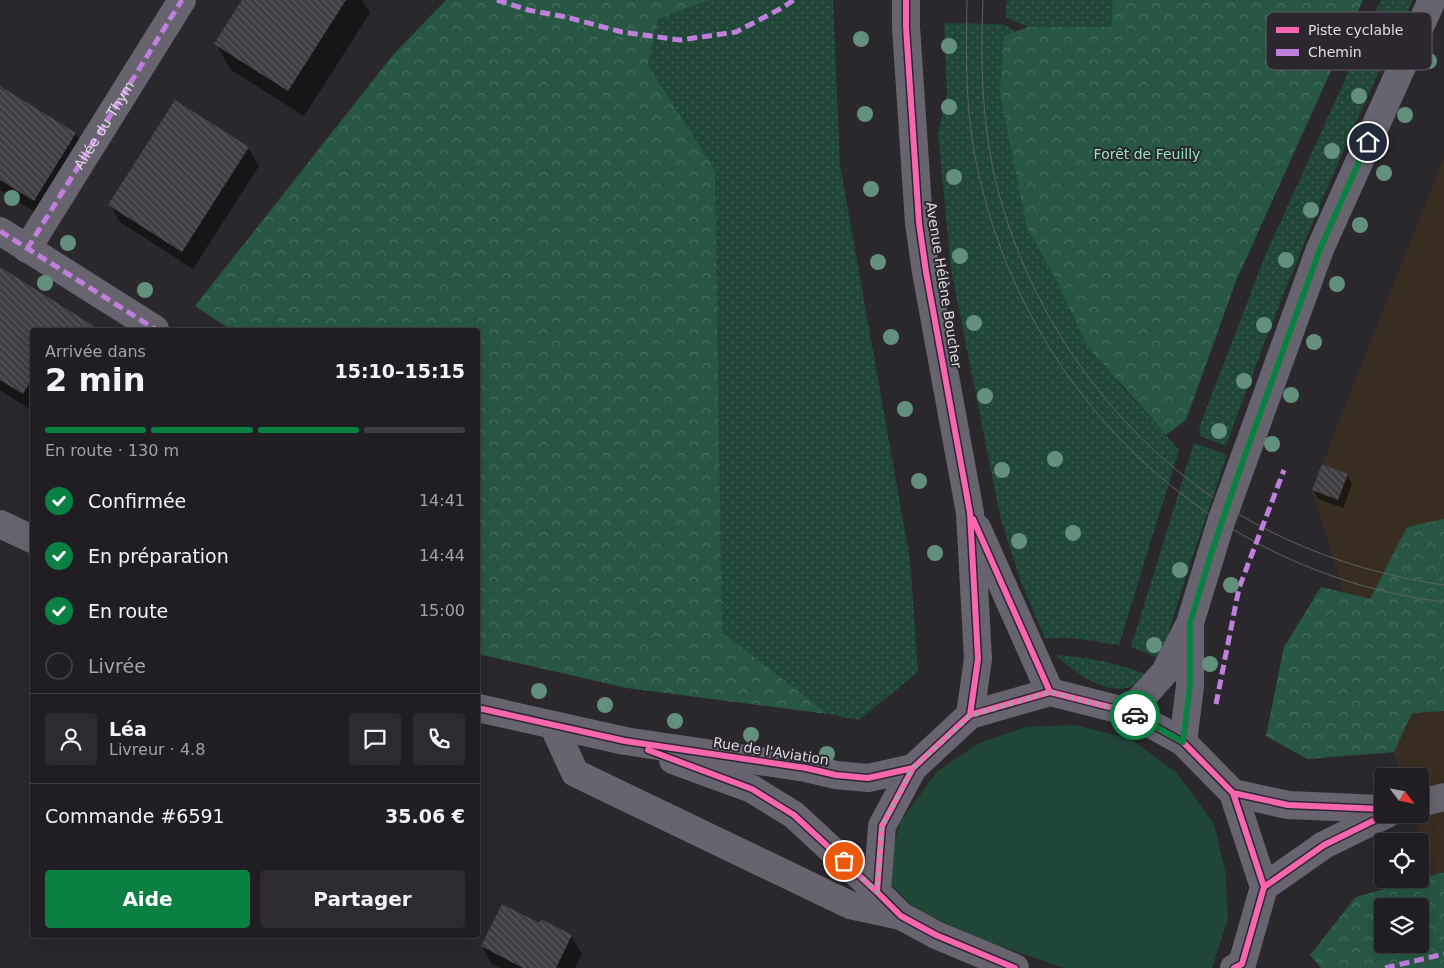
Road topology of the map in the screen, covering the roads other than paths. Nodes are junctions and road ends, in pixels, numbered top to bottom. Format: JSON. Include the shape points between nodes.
{"nodes":[{"id":1,"x":182,"y":0,"type":"edge"},
{"id":2,"x":906,"y":0,"type":"edge"},
{"id":3,"x":1432,"y":0,"type":"edge"},
{"id":4,"x":1427,"y":12,"type":"edge"},
{"id":5,"x":1401,"y":70,"type":"edge"},
{"id":6,"x":0,"y":231,"type":"edge"},
{"id":7,"x":27,"y":249,"type":"junction"},
{"id":8,"x":153,"y":328,"type":"edge"},
{"id":9,"x":970,"y":512,"type":"junction"},
{"id":10,"x":0,"y":524,"type":"edge"},
{"id":11,"x":30,"y":538,"type":"edge"},
{"id":12,"x":1190,"y":623,"type":"junction"},
{"id":13,"x":1050,"y":692,"type":"junction"},
{"id":14,"x":480,"y":708,"type":"edge"},
{"id":15,"x":1129,"y":712,"type":"junction"},
{"id":16,"x":970,"y":716,"type":"junction"},
{"id":17,"x":553,"y":725,"type":"junction"},
{"id":18,"x":624,"y":742,"type":"junction"},
{"id":19,"x":1183,"y":742,"type":"junction"},
{"id":20,"x":913,"y":768,"type":"junction"},
{"id":21,"x":1233,"y":793,"type":"junction"},
{"id":22,"x":1444,"y":797,"type":"edge"},
{"id":23,"x":1429,"y":801,"type":"edge"},
{"id":24,"x":1374,"y":809,"type":"edge"},
{"id":25,"x":1374,"y":820,"type":"edge"},
{"id":26,"x":1264,"y":887,"type":"junction"},
{"id":27,"x":877,"y":892,"type":"junction"},
{"id":28,"x":901,"y":916,"type":"junction"},
{"id":29,"x":1240,"y":967,"type":"edge"},
{"id":30,"x":1015,"y":968,"type":"edge"}],
"edges":[{"from":1,"to":7,"type":"street","name":"Allée du Thym"},
{"from":2,"to":9,"type":"street","name":"Avenue Hélène Boucher","via":[[919,223]]},
{"from":3,"to":4,"type":"street"},
{"from":5,"to":12,"type":"street","via":[[1320,249],[1221,522]]},
{"from":6,"to":7,"type":"street"},
{"from":7,"to":8,"type":"street"},
{"from":9,"to":13,"type":"street","name":"Avenue Hélène Boucher"},
{"from":9,"to":16,"type":"street","name":"Avenue Hélène Boucher","via":[[978,659]]},
{"from":10,"to":11,"type":"street"},
{"from":12,"to":15,"type":"street","via":[[1165,672]]},
{"from":12,"to":19,"type":"street","via":[[1190,686]]},
{"from":13,"to":15,"type":"street"},
{"from":13,"to":16,"type":"street","name":"Rue de l'Aviation"},
{"from":14,"to":17,"type":"street","name":"Rue de l'Aviation"},
{"from":15,"to":19,"type":"street"},
{"from":16,"to":20,"type":"street","name":"Rue de l'Aviation"},
{"from":17,"to":18,"type":"street","name":"Rue de l'Aviation"},
{"from":17,"to":28,"type":"street","via":[[575,772],[850,905]]},
{"from":18,"to":20,"type":"street","name":"Rue de l'Aviation","via":[[868,778]]},
{"from":18,"to":27,"type":"street","name":"Rue de l'Aviation","via":[[752,789],[794,815]]},
{"from":19,"to":21,"type":"street"},
{"from":20,"to":27,"type":"street","name":"Rue de l'Aviation","via":[[882,826]]},
{"from":21,"to":24,"type":"street","via":[[1288,805]]},
{"from":21,"to":26,"type":"street"},
{"from":22,"to":23,"type":"street"},
{"from":25,"to":26,"type":"street","via":[[1324,845]]},
{"from":26,"to":29,"type":"street"},
{"from":27,"to":28,"type":"street","name":"Rue de l'Aviation"},
{"from":28,"to":30,"type":"street","name":"Rue de l'Aviation","via":[[936,935]]}]}
